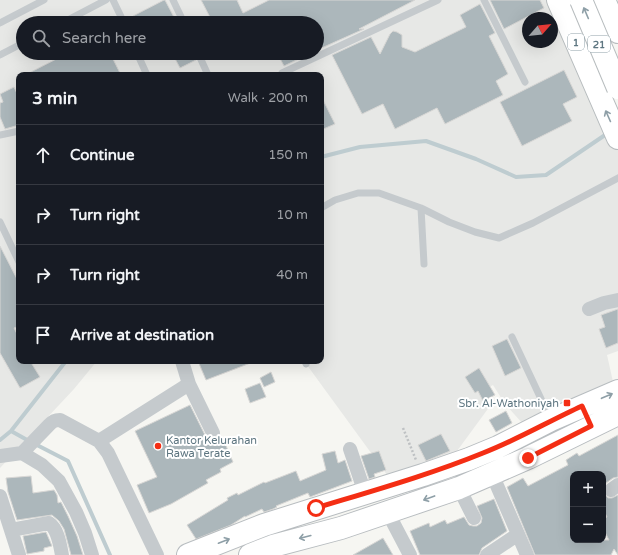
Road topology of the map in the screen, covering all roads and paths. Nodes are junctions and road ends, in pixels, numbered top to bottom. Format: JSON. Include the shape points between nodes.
{"nodes":[{"id":1,"x":44,"y":0,"type":"edge"},
{"id":2,"x":106,"y":0,"type":"edge"},
{"id":3,"x":113,"y":0,"type":"edge"},
{"id":4,"x":173,"y":0,"type":"edge"},
{"id":5,"x":438,"y":0,"type":"edge"},
{"id":6,"x":484,"y":0,"type":"edge"},
{"id":7,"x":558,"y":0,"type":"edge"},
{"id":8,"x":581,"y":0,"type":"edge"},
{"id":9,"x":604,"y":0,"type":"edge"},
{"id":10,"x":75,"y":16,"type":"edge"},
{"id":11,"x":121,"y":16,"type":"edge"},
{"id":12,"x":181,"y":16,"type":"edge"},
{"id":13,"x":0,"y":23,"type":"edge"},
{"id":14,"x":618,"y":32,"type":"edge"},
{"id":15,"x":16,"y":47,"type":"edge"},
{"id":16,"x":324,"y":53,"type":"edge"},
{"id":17,"x":0,"y":55,"type":"edge"},
{"id":18,"x":140,"y":60,"type":"edge"},
{"id":19,"x":201,"y":60,"type":"edge"},
{"id":20,"x":310,"y":60,"type":"edge"},
{"id":21,"x":146,"y":72,"type":"edge"},
{"id":22,"x":207,"y":72,"type":"edge"},
{"id":23,"x":284,"y":72,"type":"edge"},
{"id":24,"x":618,"y":73,"type":"edge"},
{"id":25,"x":525,"y":82,"type":"dead end"},
{"id":26,"x":603,"y":89,"type":"edge"},
{"id":27,"x":16,"y":132,"type":"edge"},
{"id":28,"x":0,"y":135,"type":"edge"},
{"id":29,"x":618,"y":138,"type":"edge"},
{"id":30,"x":618,"y":178,"type":"edge"},
{"id":31,"x":324,"y":206,"type":"edge"},
{"id":32,"x":421,"y":208,"type":"junction"},
{"id":33,"x":0,"y":222,"type":"edge"},
{"id":34,"x":16,"y":256,"type":"edge"},
{"id":35,"x":424,"y":264,"type":"dead end"},
{"id":36,"x":618,"y":300,"type":"edge"},
{"id":37,"x":589,"y":309,"type":"dead end"},
{"id":38,"x":512,"y":337,"type":"dead end"},
{"id":39,"x":183,"y":364,"type":"edge"},
{"id":40,"x":189,"y":384,"type":"junction"},
{"id":41,"x":618,"y":391,"type":"edge"},
{"id":42,"x":582,"y":406,"type":"junction"},
{"id":43,"x":618,"y":414,"type":"edge"},
{"id":44,"x":551,"y":420,"type":"junction"},
{"id":45,"x":591,"y":426,"type":"junction"},
{"id":46,"x":403,"y":428,"type":"dead end"},
{"id":47,"x":213,"y":432,"type":"dead end"},
{"id":48,"x":99,"y":441,"type":"junction"},
{"id":49,"x":24,"y":450,"type":"junction"},
{"id":50,"x":350,"y":450,"type":"dead end"},
{"id":51,"x":0,"y":456,"type":"edge"},
{"id":52,"x":492,"y":474,"type":"junction"},
{"id":53,"x":423,"y":475,"type":"junction"},
{"id":54,"x":458,"y":488,"type":"junction"},
{"id":55,"x":365,"y":493,"type":"junction"},
{"id":56,"x":0,"y":496,"type":"edge"},
{"id":57,"x":388,"y":513,"type":"junction"},
{"id":58,"x":474,"y":518,"type":"dead end"},
{"id":59,"x":11,"y":530,"type":"junction"},
{"id":60,"x":517,"y":535,"type":"junction"},
{"id":61,"x":276,"y":550,"type":"edge"},
{"id":62,"x":18,"y":555,"type":"edge"},
{"id":63,"x":62,"y":555,"type":"edge"},
{"id":64,"x":92,"y":555,"type":"edge"},
{"id":65,"x":157,"y":555,"type":"edge"},
{"id":66,"x":188,"y":555,"type":"edge"},
{"id":67,"x":250,"y":555,"type":"edge"},
{"id":68,"x":410,"y":555,"type":"edge"},
{"id":69,"x":487,"y":555,"type":"edge"},
{"id":70,"x":527,"y":555,"type":"edge"}],
"edges":[{"from":1,"to":13,"type":"lane"},
{"from":2,"to":10,"type":"lane"},
{"from":3,"to":11,"type":"lane"},
{"from":4,"to":12,"type":"lane"},
{"from":5,"to":16,"type":"lane"},
{"from":6,"to":25,"type":"lane"},
{"from":7,"to":26,"type":"main road","number":"1"},
{"from":26,"to":8,"type":"main road","number":"21","one_way":true,"bridge":true},
{"from":9,"to":14,"type":"main road","number":"21"},
{"from":15,"to":17,"type":"lane"},
{"from":18,"to":21,"type":"lane"},
{"from":19,"to":22,"type":"lane"},
{"from":20,"to":23,"type":"lane"},
{"from":24,"to":26,"type":"street"},
{"from":29,"to":26,"type":"main road","number":"1","one_way":true},
{"from":27,"to":28,"type":"lane"},
{"from":30,"to":32,"type":"lane","via":[[499,238],[449,222]]},
{"from":31,"to":32,"type":"lane","via":[[358,193],[379,193]]},
{"from":32,"to":35,"type":"lane"},
{"from":33,"to":34,"type":"lane"},
{"from":36,"to":37,"type":"street"},
{"from":38,"to":44,"type":"lane"},
{"from":39,"to":40,"type":"street"},
{"from":40,"to":47,"type":"street"},
{"from":40,"to":48,"type":"street"},
{"from":42,"to":41,"type":"main road","one_way":true},
{"from":42,"to":44,"type":"main road"},
{"from":42,"to":45,"type":"main road"},
{"from":43,"to":45,"type":"main road"},
{"from":44,"to":53,"type":"main road","via":[[484,453]]},
{"from":45,"to":52,"type":"main road"},
{"from":46,"to":53,"type":"path"},
{"from":48,"to":49,"type":"street","via":[[60,420],[52,421]]},
{"from":48,"to":65,"type":"street","via":[[108,453]]},
{"from":49,"to":51,"type":"street"},
{"from":49,"to":64,"type":"street","via":[[59,481],[76,512]]},
{"from":50,"to":55,"type":"street"},
{"from":52,"to":54,"type":"main road"},
{"from":52,"to":60,"type":"street"},
{"from":53,"to":55,"type":"main road"},
{"from":54,"to":57,"type":"main road","one_way":true},
{"from":54,"to":58,"type":"street"},
{"from":66,"to":55,"type":"main road","one_way":true,"via":[[264,525]]},
{"from":56,"to":59,"type":"street"},
{"from":57,"to":61,"type":"main road","one_way":true},
{"from":57,"to":68,"type":"street"},
{"from":59,"to":62,"type":"street"},
{"from":59,"to":63,"type":"street","via":[[49,523],[56,531]]},
{"from":60,"to":69,"type":"street"},
{"from":60,"to":70,"type":"street"},
{"from":61,"to":67,"type":"main road"}]}
